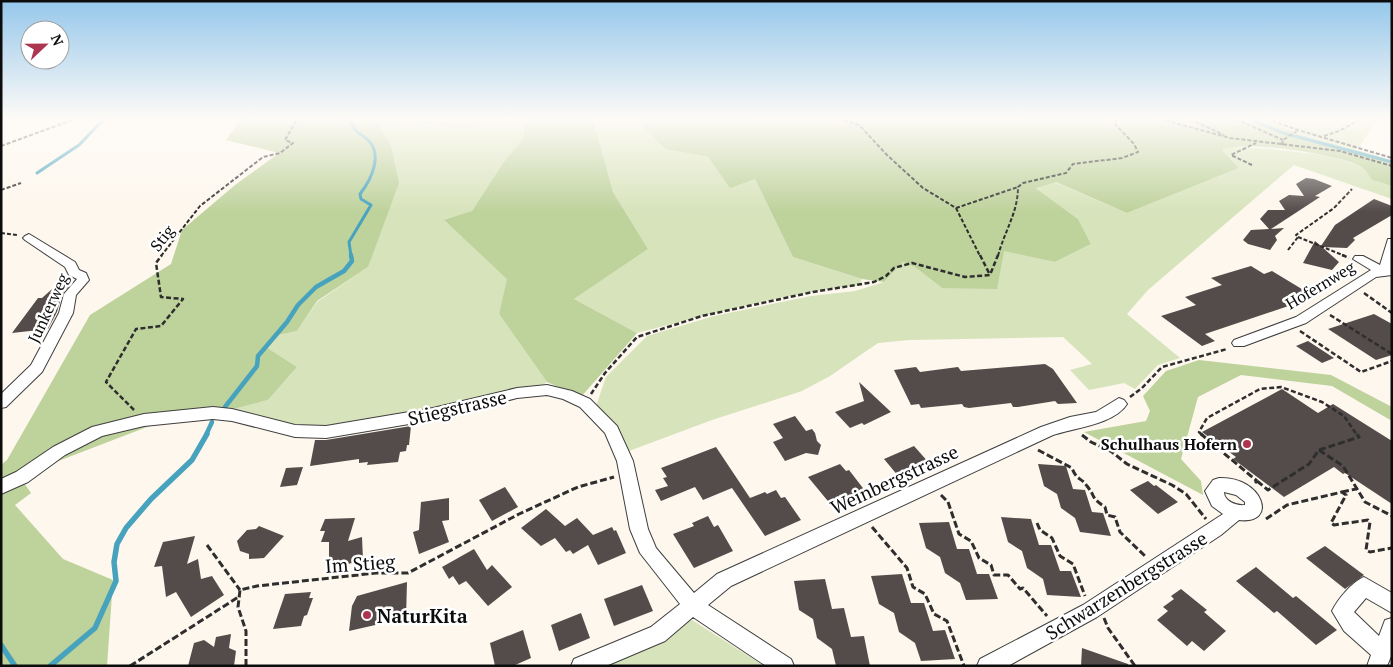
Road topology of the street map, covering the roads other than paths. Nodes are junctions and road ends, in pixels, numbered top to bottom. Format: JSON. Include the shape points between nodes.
{"nodes":[{"id":1,"x":29,"y":238,"type":"road end"},
{"id":2,"x":1392,"y":242,"type":"edge"},
{"id":3,"x":1355,"y":259,"type":"road end"},
{"id":4,"x":1387,"y":271,"type":"edge"},
{"id":5,"x":1239,"y":342,"type":"road end"},
{"id":6,"x":1,"y":403,"type":"edge"},
{"id":7,"x":1119,"y":404,"type":"road end"},
{"id":8,"x":1,"y":487,"type":"edge"},
{"id":9,"x":1234,"y":512,"type":"junction"},
{"id":10,"x":1392,"y":604,"type":"edge"},
{"id":11,"x":693,"y":606,"type":"junction"},
{"id":12,"x":1392,"y":627,"type":"edge"},
{"id":13,"x":1380,"y":659,"type":"edge"},
{"id":14,"x":581,"y":666,"type":"edge"},
{"id":15,"x":784,"y":666,"type":"edge"},
{"id":16,"x":987,"y":666,"type":"edge"}],
"edges":[{"from":1,"to":6,"type":"street","name":"Junkerweg","via":[[71,265],[73,272],[83,280],[70,294],[66,313],[37,368]]},
{"from":2,"to":4,"type":"street"},
{"from":3,"to":4,"type":"street"},
{"from":4,"to":5,"type":"street","name":"Hofernweg","via":[[1372,274],[1301,320]]},
{"from":7,"to":11,"type":"street","name":"Weinbergstrasse","via":[[1100,417],[1070,424],[1024,442],[724,580]]},
{"from":8,"to":11,"type":"street","name":"Stiegstrasse","via":[[98,431],[144,420],[213,413],[295,431],[326,432],[547,390],[585,403],[611,430],[628,474],[639,529],[650,553]]},
{"from":9,"to":9,"type":"street","via":[[1217,500],[1214,491],[1224,484],[1250,486],[1254,508],[1247,513]]},
{"from":9,"to":16,"type":"street","name":"Schwarzenbergstrasse","via":[[1215,530],[1092,610]]},
{"from":10,"to":13,"type":"street","via":[[1364,586],[1342,611]]},
{"from":11,"to":14,"type":"street","name":"Weinbergstrasse","via":[[658,634]]},
{"from":11,"to":15,"type":"street","name":"Stiegstrasse"},
{"from":12,"to":13,"type":"street"}]}
